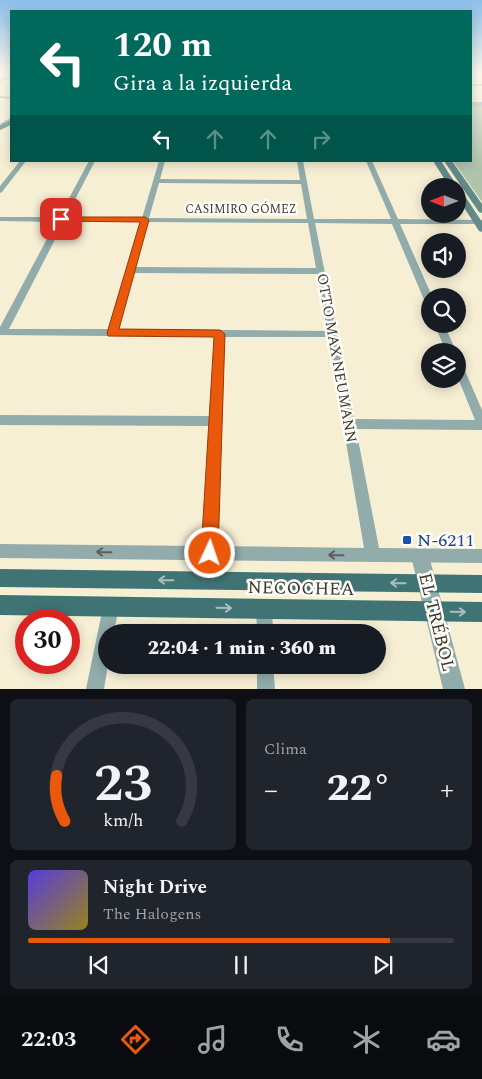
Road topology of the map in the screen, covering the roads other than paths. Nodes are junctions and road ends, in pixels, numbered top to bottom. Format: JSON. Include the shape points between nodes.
{"nodes":[{"id":1,"x":22,"y":162,"type":"edge"},
{"id":2,"x":91,"y":162,"type":"edge"},
{"id":3,"x":162,"y":162,"type":"edge"},
{"id":4,"x":300,"y":162,"type":"edge"},
{"id":5,"x":369,"y":162,"type":"edge"},
{"id":6,"x":438,"y":162,"type":"edge"},
{"id":7,"x":449,"y":162,"type":"edge"},
{"id":8,"x":449,"y":178,"type":"edge"},
{"id":9,"x":156,"y":181,"type":"junction"},
{"id":10,"x":304,"y":182,"type":"junction"},
{"id":11,"x":0,"y":191,"type":"edge"},
{"id":12,"x":466,"y":204,"type":"edge"},
{"id":13,"x":482,"y":210,"type":"edge"},
{"id":14,"x":0,"y":219,"type":"edge"},
{"id":15,"x":61,"y":219,"type":"junction"},
{"id":16,"x":145,"y":220,"type":"junction"},
{"id":17,"x":311,"y":221,"type":"junction"},
{"id":18,"x":395,"y":221,"type":"junction"},
{"id":19,"x":480,"y":224,"type":"edge"},
{"id":20,"x":130,"y":270,"type":"junction"},
{"id":21,"x":320,"y":271,"type":"junction"},
{"id":22,"x":424,"y":288,"type":"edge"},
{"id":23,"x":1,"y":332,"type":"edge"},
{"id":24,"x":112,"y":333,"type":"junction"},
{"id":25,"x":220,"y":334,"type":"junction"},
{"id":26,"x":332,"y":334,"type":"junction"},
{"id":27,"x":466,"y":385,"type":"edge"},
{"id":28,"x":0,"y":420,"type":"edge"},
{"id":29,"x":216,"y":421,"type":"junction"},
{"id":30,"x":349,"y":424,"type":"junction"},
{"id":31,"x":482,"y":424,"type":"edge"},
{"id":32,"x":0,"y":551,"type":"edge"},
{"id":33,"x":210,"y":553,"type":"junction"},
{"id":34,"x":373,"y":555,"type":"junction"},
{"id":35,"x":420,"y":556,"type":"junction"},
{"id":36,"x":482,"y":556,"type":"edge"},
{"id":37,"x":0,"y":578,"type":"edge"},
{"id":38,"x":427,"y":583,"type":"junction"},
{"id":39,"x":482,"y":584,"type":"edge"},
{"id":40,"x":0,"y":605,"type":"edge"},
{"id":41,"x":111,"y":607,"type":"junction"},
{"id":42,"x":264,"y":609,"type":"junction"},
{"id":43,"x":434,"y":611,"type":"junction"},
{"id":44,"x":482,"y":612,"type":"edge"},
{"id":45,"x":265,"y":624,"type":"edge"},
{"id":46,"x":265,"y":674,"type":"edge"},
{"id":47,"x":95,"y":689,"type":"edge"},
{"id":48,"x":266,"y":689,"type":"edge"},
{"id":49,"x":454,"y":689,"type":"edge"}],
"edges":[{"from":1,"to":11,"type":"street"},
{"from":2,"to":15,"type":"street"},
{"from":3,"to":9,"type":"street"},
{"from":4,"to":10,"type":"street","name":"OTTO MAX NEUMANN"},
{"from":5,"to":18,"type":"street"},
{"from":6,"to":8,"type":"main road"},
{"from":7,"to":13,"type":"main road"},
{"from":9,"to":10,"type":"street"},
{"from":9,"to":16,"type":"street"},
{"from":10,"to":17,"type":"street","name":"OTTO MAX NEUMANN"},
{"from":12,"to":19,"type":"main road"},
{"from":14,"to":15,"type":"street","name":"CASIMIRO GÓMEZ"},
{"from":15,"to":16,"type":"street","name":"CASIMIRO GÓMEZ"},
{"from":15,"to":23,"type":"street"},
{"from":16,"to":17,"type":"street","name":"CASIMIRO GÓMEZ"},
{"from":16,"to":20,"type":"street"},
{"from":17,"to":18,"type":"street","name":"CASIMIRO GÓMEZ"},
{"from":17,"to":21,"type":"street","name":"OTTO MAX NEUMANN"},
{"from":18,"to":19,"type":"street","name":"CASIMIRO GÓMEZ"},
{"from":18,"to":22,"type":"street"},
{"from":20,"to":21,"type":"street"},
{"from":20,"to":24,"type":"street"},
{"from":21,"to":26,"type":"street","name":"OTTO MAX NEUMANN"},
{"from":23,"to":24,"type":"street"},
{"from":24,"to":25,"type":"street"},
{"from":25,"to":26,"type":"street"},
{"from":25,"to":29,"type":"street"},
{"from":26,"to":30,"type":"street","name":"OTTO MAX NEUMANN"},
{"from":27,"to":31,"type":"street"},
{"from":28,"to":29,"type":"street"},
{"from":29,"to":33,"type":"street"},
{"from":30,"to":31,"type":"street"},
{"from":30,"to":34,"type":"street","name":"OTTO MAX NEUMANN"},
{"from":33,"to":32,"type":"street","one_way":true},
{"from":34,"to":33,"type":"street","one_way":true},
{"from":34,"to":35,"type":"street"},
{"from":35,"to":36,"type":"street"},
{"from":35,"to":38,"type":"street","name":"EL TRÉBOL"},
{"from":38,"to":37,"type":"main road","name":"NECOCHEA","one_way":true},
{"from":38,"to":39,"type":"main road","name":"NECOCHEA"},
{"from":38,"to":43,"type":"street","name":"EL TRÉBOL"},
{"from":40,"to":41,"type":"main road","name":"NECOCHEA"},
{"from":41,"to":42,"type":"main road","name":"NECOCHEA","one_way":true},
{"from":41,"to":47,"type":"street"},
{"from":42,"to":43,"type":"main road","name":"NECOCHEA"},
{"from":42,"to":45,"type":"street"},
{"from":43,"to":44,"type":"main road","name":"NECOCHEA","one_way":true},
{"from":43,"to":49,"type":"street","name":"EL TRÉBOL"},
{"from":46,"to":48,"type":"street"}]}
